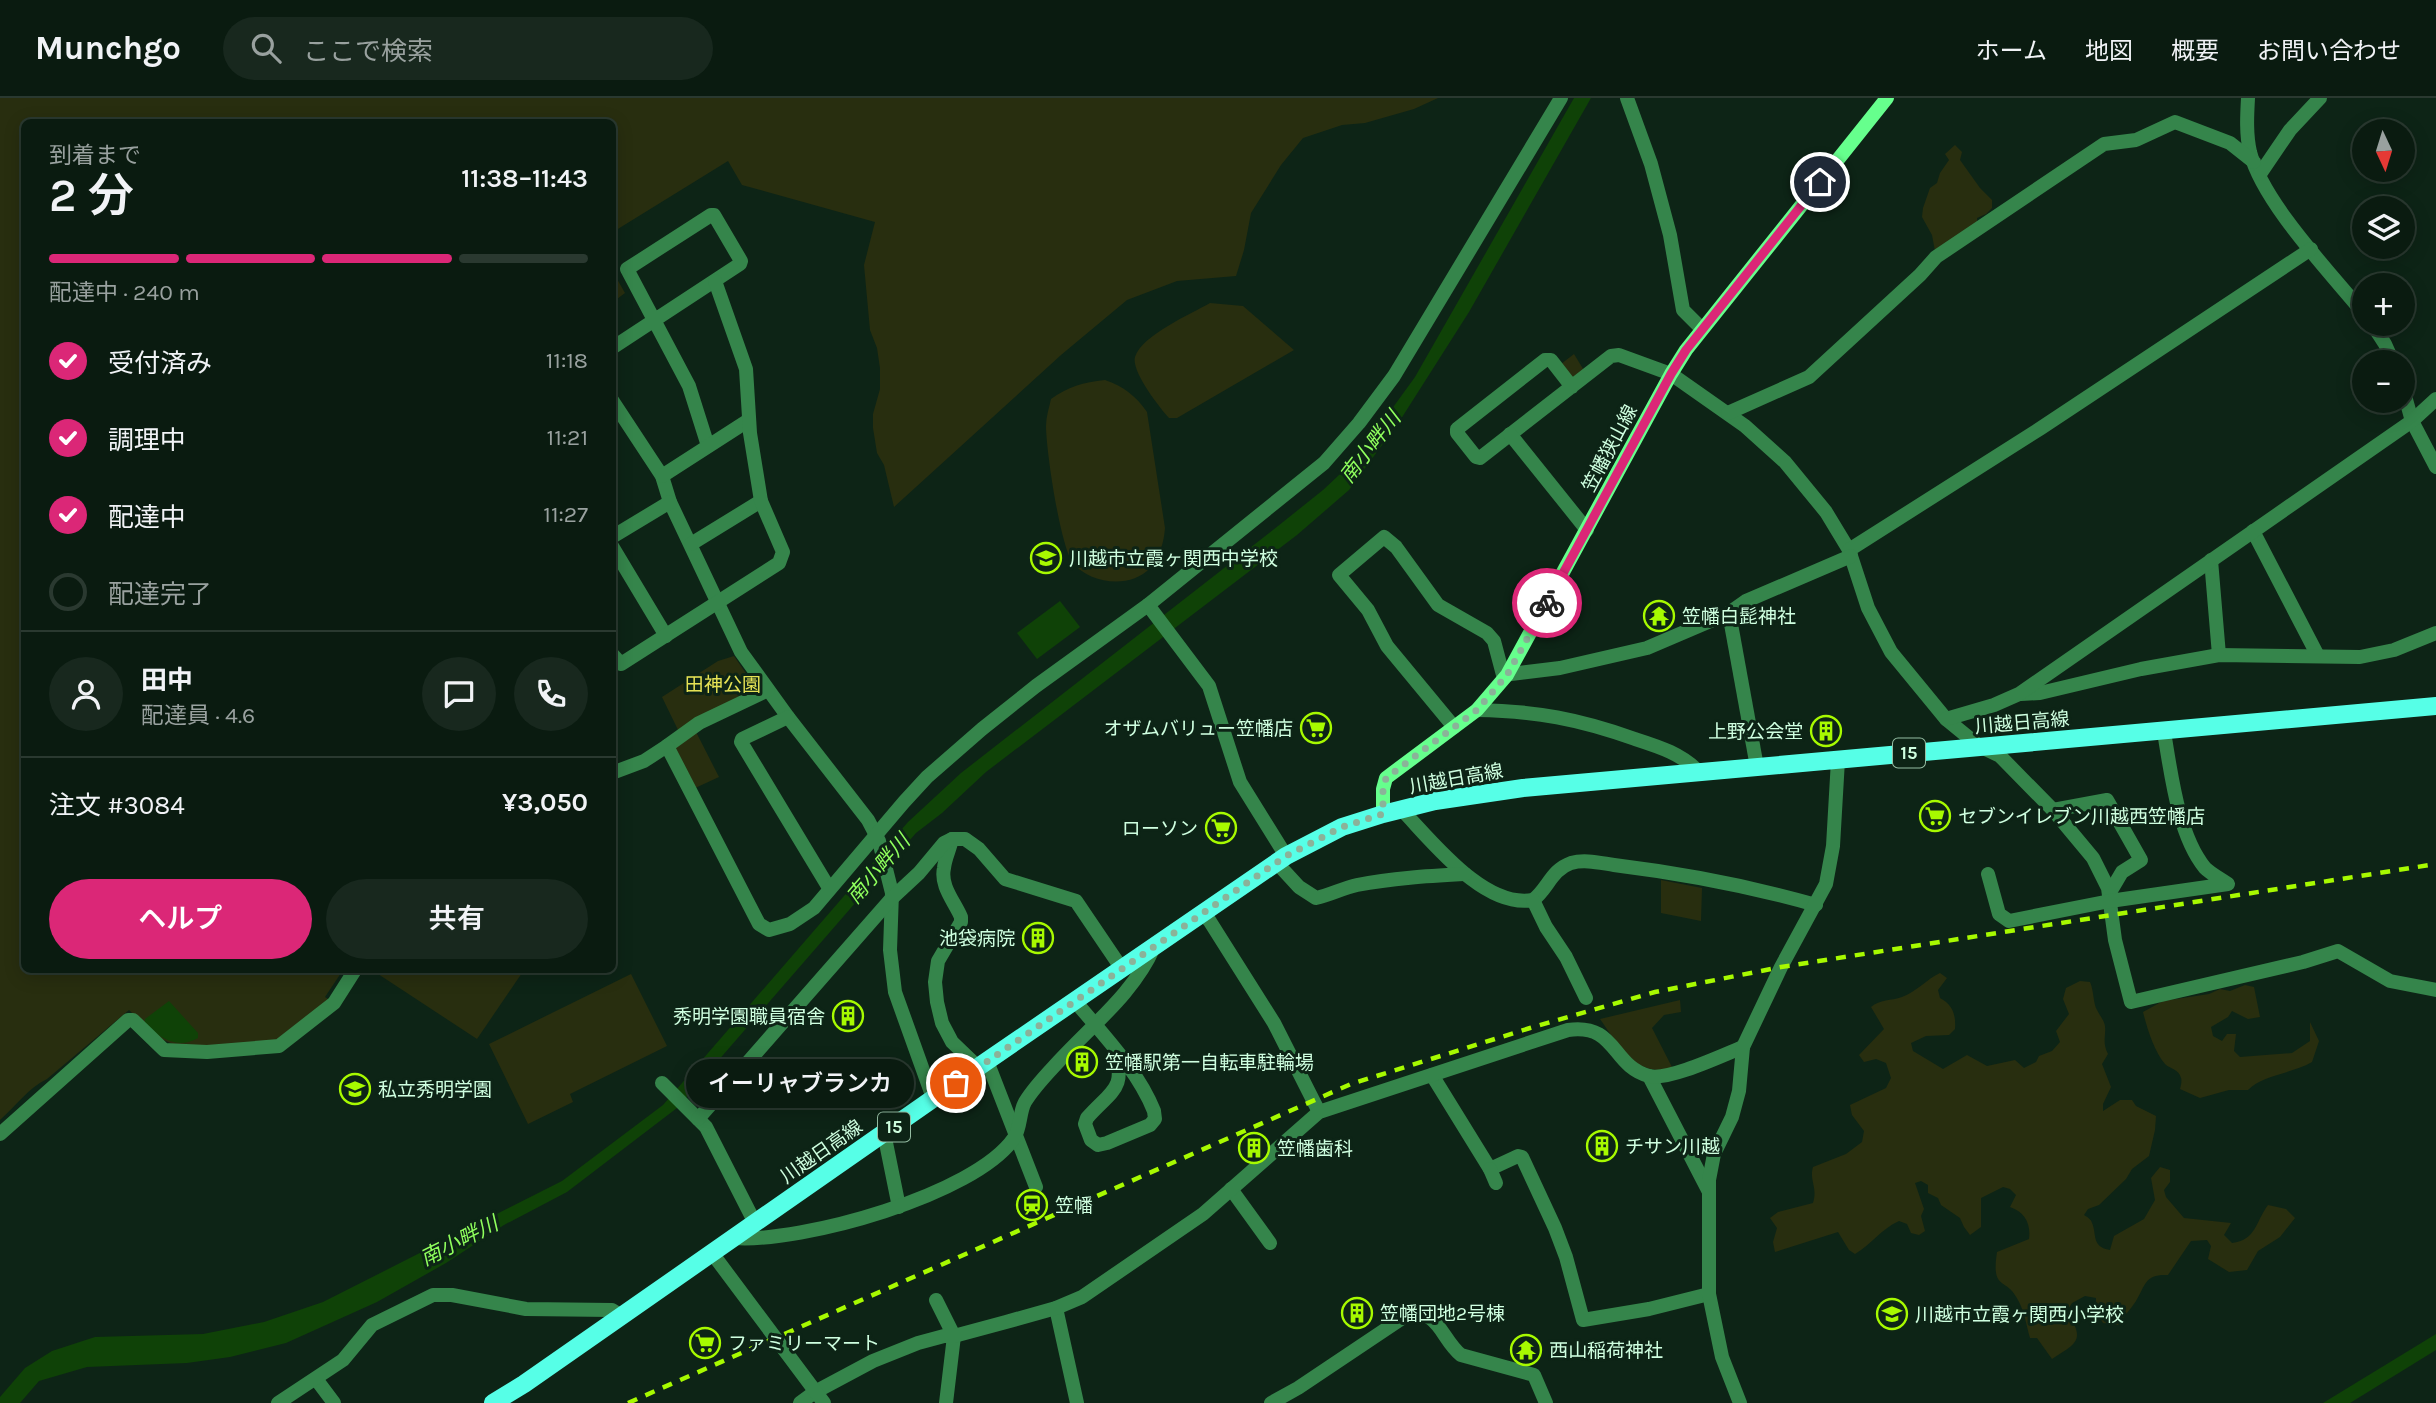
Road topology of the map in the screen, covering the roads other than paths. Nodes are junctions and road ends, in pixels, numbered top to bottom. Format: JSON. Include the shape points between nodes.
{"nodes":[{"id":1,"x":1561,"y":98,"type":"edge"},
{"id":2,"x":1627,"y":98,"type":"edge"},
{"id":3,"x":1887,"y":98,"type":"edge"},
{"id":4,"x":2248,"y":98,"type":"edge"},
{"id":5,"x":2319,"y":98,"type":"edge"},
{"id":6,"x":2257,"y":168,"type":"junction"},
{"id":7,"x":2311,"y":249,"type":"junction"},
{"id":8,"x":715,"y":281,"type":"junction"},
{"id":9,"x":2352,"y":299,"type":"edge"},
{"id":10,"x":656,"y":319,"type":"junction"},
{"id":11,"x":1702,"y":329,"type":"junction"},
{"id":12,"x":616,"y":345,"type":"edge"},
{"id":13,"x":1671,"y":374,"type":"junction"},
{"id":14,"x":1572,"y":387,"type":"junction"},
{"id":15,"x":2436,"y":399,"type":"edge"},
{"id":16,"x":616,"y":406,"type":"edge"},
{"id":17,"x":1728,"y":413,"type":"junction"},
{"id":18,"x":2410,"y":413,"type":"edge"},
{"id":19,"x":750,"y":420,"type":"junction"},
{"id":20,"x":2412,"y":421,"type":"junction"},
{"id":21,"x":1510,"y":434,"type":"junction"},
{"id":22,"x":708,"y":446,"type":"junction"},
{"id":23,"x":2436,"y":467,"type":"edge"},
{"id":24,"x":662,"y":476,"type":"junction"},
{"id":25,"x":761,"y":501,"type":"junction"},
{"id":26,"x":670,"y":502,"type":"junction"},
{"id":27,"x":1587,"y":530,"type":"junction"},
{"id":28,"x":2253,"y":531,"type":"junction"},
{"id":29,"x":616,"y":535,"type":"edge"},
{"id":30,"x":691,"y":544,"type":"junction"},
{"id":31,"x":616,"y":553,"type":"edge"},
{"id":32,"x":1850,"y":553,"type":"junction"},
{"id":33,"x":2211,"y":560,"type":"junction"},
{"id":34,"x":716,"y":602,"type":"junction"},
{"id":35,"x":1150,"y":607,"type":"junction"},
{"id":36,"x":1729,"y":613,"type":"junction"},
{"id":37,"x":2436,"y":633,"type":"edge"},
{"id":38,"x":666,"y":636,"type":"junction"},
{"id":39,"x":2219,"y":655,"type":"junction"},
{"id":40,"x":2318,"y":656,"type":"junction"},
{"id":41,"x":616,"y":658,"type":"edge"},
{"id":42,"x":1507,"y":675,"type":"junction"},
{"id":43,"x":768,"y":690,"type":"junction"},
{"id":44,"x":2020,"y":694,"type":"junction"},
{"id":45,"x":2436,"y":706,"type":"edge"},
{"id":46,"x":1477,"y":710,"type":"junction"},
{"id":47,"x":788,"y":718,"type":"junction"},
{"id":48,"x":1946,"y":719,"type":"junction"},
{"id":49,"x":1454,"y":727,"type":"junction"},
{"id":50,"x":2164,"y":732,"type":"junction"},
{"id":51,"x":667,"y":746,"type":"junction"},
{"id":52,"x":1979,"y":746,"type":"junction"},
{"id":53,"x":1838,"y":760,"type":"junction"},
{"id":54,"x":1757,"y":767,"type":"junction"},
{"id":55,"x":616,"y":772,"type":"edge"},
{"id":56,"x":1700,"y":773,"type":"junction"},
{"id":57,"x":1401,"y":809,"type":"junction"},
{"id":58,"x":2053,"y":810,"type":"junction"},
{"id":59,"x":1383,"y":814,"type":"junction"},
{"id":60,"x":877,"y":837,"type":"junction"},
{"id":61,"x":952,"y":839,"type":"junction"},
{"id":62,"x":1281,"y":859,"type":"junction"},
{"id":63,"x":1465,"y":874,"type":"junction"},
{"id":64,"x":1988,"y":874,"type":"dead end"},
{"id":65,"x":829,"y":888,"type":"junction"},
{"id":66,"x":892,"y":896,"type":"junction"},
{"id":67,"x":2110,"y":897,"type":"junction"},
{"id":68,"x":1533,"y":900,"type":"junction"},
{"id":69,"x":1816,"y":905,"type":"junction"},
{"id":70,"x":1203,"y":915,"type":"junction"},
{"id":71,"x":1154,"y":947,"type":"junction"},
{"id":72,"x":1122,"y":969,"type":"junction"},
{"id":73,"x":353,"y":973,"type":"edge"},
{"id":74,"x":2436,"y":990,"type":"edge"},
{"id":75,"x":1586,"y":998,"type":"dead end"},
{"id":76,"x":1075,"y":1001,"type":"junction"},
{"id":77,"x":1095,"y":1025,"type":"junction"},
{"id":78,"x":1743,"y":1047,"type":"junction"},
{"id":79,"x":1115,"y":1049,"type":"junction"},
{"id":80,"x":982,"y":1064,"type":"junction"},
{"id":81,"x":1432,"y":1075,"type":"junction"},
{"id":82,"x":1649,"y":1076,"type":"junction"},
{"id":83,"x":662,"y":1083,"type":"dead end"},
{"id":84,"x":933,"y":1098,"type":"junction"},
{"id":85,"x":1319,"y":1112,"type":"junction"},
{"id":86,"x":698,"y":1119,"type":"junction"},
{"id":87,"x":884,"y":1133,"type":"junction"},
{"id":88,"x":0,"y":1134,"type":"edge"},
{"id":89,"x":1016,"y":1136,"type":"junction"},
{"id":90,"x":1490,"y":1168,"type":"junction"},
{"id":91,"x":1496,"y":1183,"type":"dead end"},
{"id":92,"x":1035,"y":1186,"type":"dead end"},
{"id":93,"x":1231,"y":1189,"type":"junction"},
{"id":94,"x":1707,"y":1190,"type":"junction"},
{"id":95,"x":900,"y":1207,"type":"junction"},
{"id":96,"x":755,"y":1223,"type":"junction"},
{"id":97,"x":734,"y":1238,"type":"junction"},
{"id":98,"x":1270,"y":1243,"type":"dead end"},
{"id":99,"x":712,"y":1253,"type":"junction"},
{"id":100,"x":1709,"y":1294,"type":"junction"},
{"id":101,"x":936,"y":1300,"type":"dead end"},
{"id":102,"x":1056,"y":1308,"type":"junction"},
{"id":103,"x":622,"y":1316,"type":"junction"},
{"id":104,"x":954,"y":1336,"type":"junction"},
{"id":105,"x":316,"y":1379,"type":"junction"},
{"id":106,"x":820,"y":1398,"type":"edge"},
{"id":107,"x":278,"y":1403,"type":"edge"},
{"id":108,"x":334,"y":1403,"type":"edge"},
{"id":109,"x":493,"y":1403,"type":"edge"},
{"id":110,"x":800,"y":1403,"type":"edge"},
{"id":111,"x":946,"y":1403,"type":"edge"},
{"id":112,"x":1077,"y":1403,"type":"edge"},
{"id":113,"x":1272,"y":1403,"type":"edge"},
{"id":114,"x":1546,"y":1403,"type":"edge"},
{"id":115,"x":1740,"y":1403,"type":"edge"}],
"edges":[{"from":1,"to":35,"type":"street","via":[[1394,376],[1359,423],[1324,463]]},
{"from":2,"to":11,"type":"street","via":[[1651,164],[1684,310]]},
{"from":3,"to":11,"type":"main road","name":"笠幡狭山線"},
{"from":4,"to":6,"type":"street","via":[[2248,136]]},
{"from":5,"to":6,"type":"street"},
{"from":6,"to":7,"type":"street","via":[[2280,210]]},
{"from":6,"to":17,"type":"street","via":[[2230,143],[2175,122],[2136,140],[2104,144],[1936,257],[1809,377]]},
{"from":7,"to":9,"type":"street"},
{"from":7,"to":32,"type":"street"},
{"from":8,"to":10,"type":"street"},
{"from":8,"to":10,"type":"street","via":[[741,261],[711,215],[627,269]]},
{"from":8,"to":19,"type":"street","via":[[746,369]]},
{"from":10,"to":12,"type":"street"},
{"from":10,"to":22,"type":"street","via":[[689,386]]},
{"from":11,"to":13,"type":"main road","name":"笠幡狭山線"},
{"from":13,"to":14,"type":"street","via":[[1611,356]]},
{"from":13,"to":17,"type":"street"},
{"from":13,"to":27,"type":"main road","name":"笠幡狭山線"},
{"from":14,"to":21,"type":"street"},
{"from":14,"to":21,"type":"street","via":[[1551,360],[1545,360],[1457,429],[1480,458]]},
{"from":15,"to":20,"type":"street"},
{"from":16,"to":24,"type":"street"},
{"from":17,"to":32,"type":"street","via":[[1785,462],[1826,512]]},
{"from":18,"to":20,"type":"street"},
{"from":19,"to":22,"type":"street"},
{"from":19,"to":25,"type":"street"},
{"from":20,"to":23,"type":"street"},
{"from":20,"to":28,"type":"street"},
{"from":21,"to":27,"type":"street"},
{"from":22,"to":24,"type":"street"},
{"from":24,"to":26,"type":"street"},
{"from":25,"to":30,"type":"street"},
{"from":25,"to":34,"type":"street","via":[[783,552],[779,563]]},
{"from":26,"to":29,"type":"street"},
{"from":26,"to":30,"type":"street"},
{"from":27,"to":42,"type":"main road","name":"笠幡狭山線"},
{"from":28,"to":33,"type":"street"},
{"from":28,"to":40,"type":"street"},
{"from":30,"to":34,"type":"street"},
{"from":31,"to":38,"type":"street"},
{"from":32,"to":36,"type":"street"},
{"from":32,"to":48,"type":"street","via":[[1868,608],[1891,652]]},
{"from":33,"to":39,"type":"street"},
{"from":33,"to":44,"type":"street"},
{"from":34,"to":38,"type":"street"},
{"from":34,"to":43,"type":"street"},
{"from":35,"to":60,"type":"street","via":[[982,729],[927,777]]},
{"from":35,"to":62,"type":"street","via":[[1209,685],[1240,782]]},
{"from":36,"to":42,"type":"street","via":[[1647,648]]},
{"from":36,"to":54,"type":"street"},
{"from":37,"to":40,"type":"street","via":[[2394,650],[2360,657]]},
{"from":38,"to":41,"type":"street","via":[[621,664]]},
{"from":39,"to":40,"type":"street"},
{"from":39,"to":44,"type":"street","via":[[2040,694]]},
{"from":42,"to":46,"type":"main road","name":"笠幡狭山線"},
{"from":42,"to":49,"type":"street","via":[[1500,669],[1488,633],[1438,605],[1386,537],[1339,575],[1368,610],[1387,646]]},
{"from":43,"to":47,"type":"street"},
{"from":43,"to":51,"type":"street","via":[[699,723]]},
{"from":44,"to":48,"type":"street"},
{"from":45,"to":50,"type":"main road","name":"川越日高線","number":"15"},
{"from":46,"to":49,"type":"main road","name":"笠幡狭山線"},
{"from":46,"to":56,"type":"street","via":[[1520,711],[1588,723],[1670,751]]},
{"from":47,"to":60,"type":"street"},
{"from":47,"to":65,"type":"street","via":[[741,742]]},
{"from":48,"to":52,"type":"street"},
{"from":49,"to":59,"type":"main road","name":"笠幡狭山線","via":[[1386,778]]},
{"from":50,"to":52,"type":"main road","name":"川越日高線","number":"15"},
{"from":50,"to":67,"type":"street","via":[[2189,841],[2206,869],[2228,884]]},
{"from":51,"to":55,"type":"street"},
{"from":51,"to":65,"type":"street","via":[[759,924],[769,930],[790,924],[814,908]]},
{"from":52,"to":53,"type":"main road","name":"川越日高線","number":"15"},
{"from":52,"to":58,"type":"street","via":[[2000,756]]},
{"from":53,"to":54,"type":"main road","name":"川越日高線","number":"15"},
{"from":53,"to":69,"type":"street","via":[[1833,846],[1826,884]]},
{"from":54,"to":56,"type":"main road","name":"川越日高線","number":"15"},
{"from":56,"to":57,"type":"main road","name":"川越日高線","number":"15","via":[[1523,788]]},
{"from":57,"to":59,"type":"main road","name":"川越日高線","number":"15"},
{"from":57,"to":63,"type":"street"},
{"from":58,"to":67,"type":"street","via":[[2093,858]]},
{"from":58,"to":67,"type":"street","via":[[2107,800],[2141,860],[2122,872]]},
{"from":59,"to":62,"type":"main road","name":"川越日高線","number":"15","via":[[1342,827]]},
{"from":60,"to":65,"type":"street"},
{"from":60,"to":66,"type":"street"},
{"from":61,"to":66,"type":"street"},
{"from":61,"to":72,"type":"street","via":[[965,839],[979,849],[1005,880],[1076,901]]},
{"from":61,"to":80,"type":"street","via":[[943,879],[961,922],[937,961],[935,982],[942,1023],[952,1042]]},
{"from":62,"to":63,"type":"street","via":[[1299,887],[1316,898],[1354,885]]},
{"from":62,"to":70,"type":"main road","name":"川越日高線","number":"15"},
{"from":63,"to":68,"type":"street","via":[[1509,900]]},
{"from":64,"to":67,"type":"street","via":[[1999,914],[2009,920]]},
{"from":66,"to":84,"type":"street","via":[[890,950],[895,992]]},
{"from":66,"to":86,"type":"street"},
{"from":67,"to":74,"type":"street","via":[[2131,1002],[2339,951],[2390,982]]},
{"from":68,"to":69,"type":"street","via":[[1562,867],[1582,861],[1642,868]]},
{"from":68,"to":75,"type":"street"},
{"from":69,"to":78,"type":"street"},
{"from":70,"to":71,"type":"main road","name":"川越日高線","number":"15"},
{"from":70,"to":85,"type":"street","via":[[1274,1023]]},
{"from":71,"to":72,"type":"main road","name":"川越日高線","number":"15"},
{"from":71,"to":77,"type":"street","via":[[1143,970]]},
{"from":72,"to":76,"type":"main road","name":"川越日高線","number":"15"},
{"from":73,"to":88,"type":"street","via":[[334,1003],[279,1046],[164,1050],[128,1020]]},
{"from":76,"to":77,"type":"street"},
{"from":76,"to":80,"type":"main road","name":"川越日高線","number":"15"},
{"from":77,"to":79,"type":"street"},
{"from":77,"to":89,"type":"street","via":[[1024,1104]]},
{"from":78,"to":82,"type":"street","via":[[1662,1077]]},
{"from":78,"to":94,"type":"street","via":[[1739,1091],[1714,1154]]},
{"from":79,"to":79,"type":"street","via":[[1137,1079],[1154,1119],[1150,1125],[1098,1145],[1085,1124],[1119,1083]]},
{"from":80,"to":84,"type":"main road","name":"川越日高線","number":"15"},
{"from":80,"to":89,"type":"street"},
{"from":81,"to":82,"type":"street","via":[[1581,1028],[1602,1035],[1622,1058]]},
{"from":81,"to":85,"type":"street"},
{"from":81,"to":90,"type":"street"},
{"from":82,"to":94,"type":"street"},
{"from":83,"to":86,"type":"street"},
{"from":84,"to":87,"type":"main road","name":"川越日高線","number":"15"},
{"from":85,"to":93,"type":"street"},
{"from":86,"to":96,"type":"street"},
{"from":87,"to":95,"type":"street"},
{"from":87,"to":96,"type":"main road","name":"川越日高線","number":"15"},
{"from":89,"to":92,"type":"street"},
{"from":89,"to":95,"type":"street","via":[[964,1177]]},
{"from":90,"to":91,"type":"street"},
{"from":90,"to":100,"type":"street","via":[[1522,1157],[1566,1257],[1583,1320]]},
{"from":93,"to":98,"type":"street"},
{"from":93,"to":102,"type":"street","via":[[1203,1214],[1082,1297]]},
{"from":94,"to":100,"type":"street"},
{"from":95,"to":97,"type":"street","via":[[784,1236]]},
{"from":96,"to":97,"type":"main road","name":"川越日高線","number":"15"},
{"from":97,"to":99,"type":"main road","name":"川越日高線","number":"15"},
{"from":99,"to":103,"type":"main road","name":"川越日高線","number":"15"},
{"from":99,"to":106,"type":"street"},
{"from":100,"to":115,"type":"street","via":[[1722,1357]]},
{"from":101,"to":104,"type":"street"},
{"from":102,"to":104,"type":"street"},
{"from":102,"to":112,"type":"street"},
{"from":103,"to":105,"type":"street","via":[[612,1310],[526,1309],[433,1295],[372,1325],[343,1360]]},
{"from":103,"to":109,"type":"main road","name":"川越日高線","number":"15"},
{"from":104,"to":106,"type":"street","via":[[873,1361]]},
{"from":104,"to":111,"type":"street"},
{"from":105,"to":107,"type":"street"},
{"from":105,"to":108,"type":"street"},
{"from":106,"to":110,"type":"street"},
{"from":113,"to":114,"type":"street","via":[[1407,1315],[1417,1313],[1440,1326],[1461,1355],[1534,1375]]}]}
